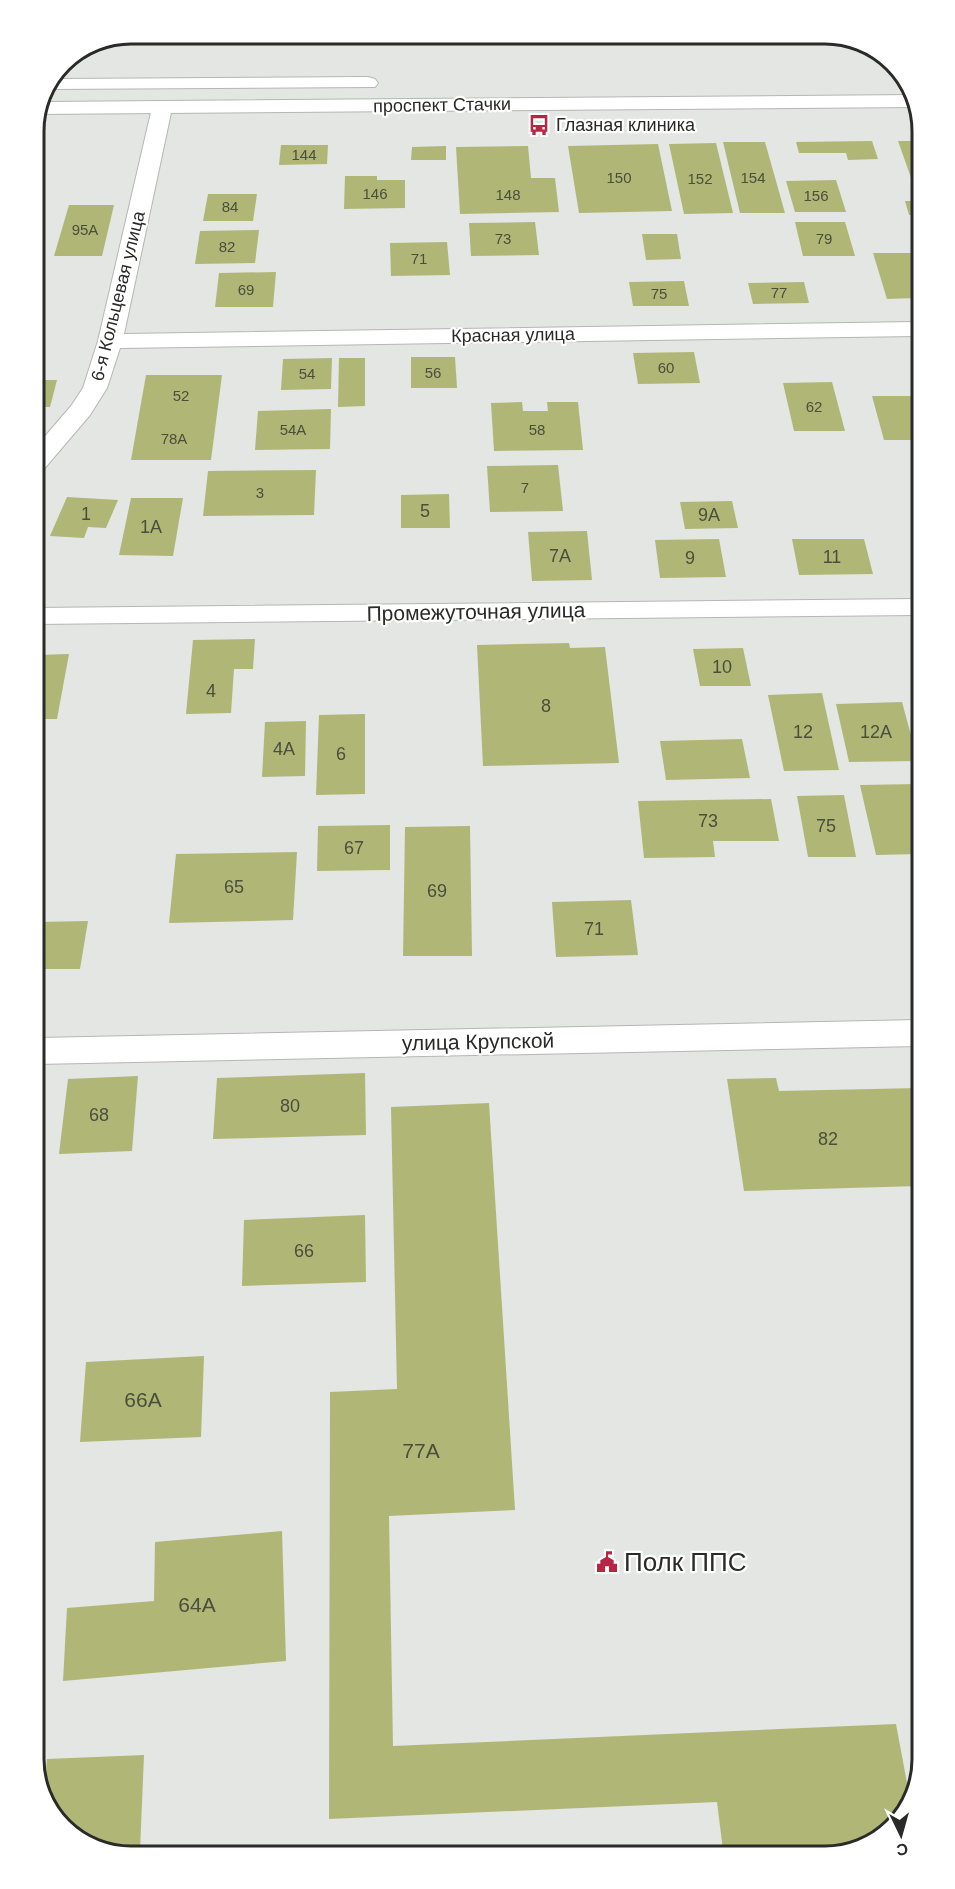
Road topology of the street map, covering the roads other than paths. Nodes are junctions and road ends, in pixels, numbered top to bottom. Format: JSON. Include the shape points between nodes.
{"nodes":[{"id":1,"x":382,"y":83,"type":"dead end"},
{"id":2,"x":56,"y":85,"type":"edge"},
{"id":3,"x":906,"y":101,"type":"edge"},
{"id":4,"x":47,"y":108,"type":"edge"},
{"id":5,"x":162,"y":108,"type":"junction"},
{"id":6,"x":912,"y":329,"type":"edge"},
{"id":7,"x":110,"y":341,"type":"junction"},
{"id":8,"x":44,"y":432,"type":"edge"},
{"id":9,"x":62,"y":432,"type":"junction"},
{"id":10,"x":44,"y":453,"type":"edge"},
{"id":11,"x":912,"y":607,"type":"edge"},
{"id":12,"x":44,"y":616,"type":"edge"},
{"id":13,"x":912,"y":1033,"type":"edge"},
{"id":14,"x":44,"y":1051,"type":"edge"}],
"edges":[{"from":1,"to":2,"type":"street","name":"проспект Стачки"},
{"from":3,"to":5,"type":"street","name":"проспект Стачки"},
{"from":4,"to":5,"type":"street","name":"проспект Стачки"},
{"from":5,"to":7,"type":"street","name":"6-я Кольцевая улица"},
{"from":6,"to":7,"type":"street","name":"Красная улица"},
{"from":7,"to":9,"type":"street","name":"6-я Кольцевая улица","via":[[95,388]]},
{"from":8,"to":9,"type":"street"},
{"from":9,"to":10,"type":"street","name":"6-я Кольцевая улица"},
{"from":11,"to":12,"type":"street","name":"Промежуточная улица"},
{"from":13,"to":14,"type":"street","name":"улица Крупской"}]}
